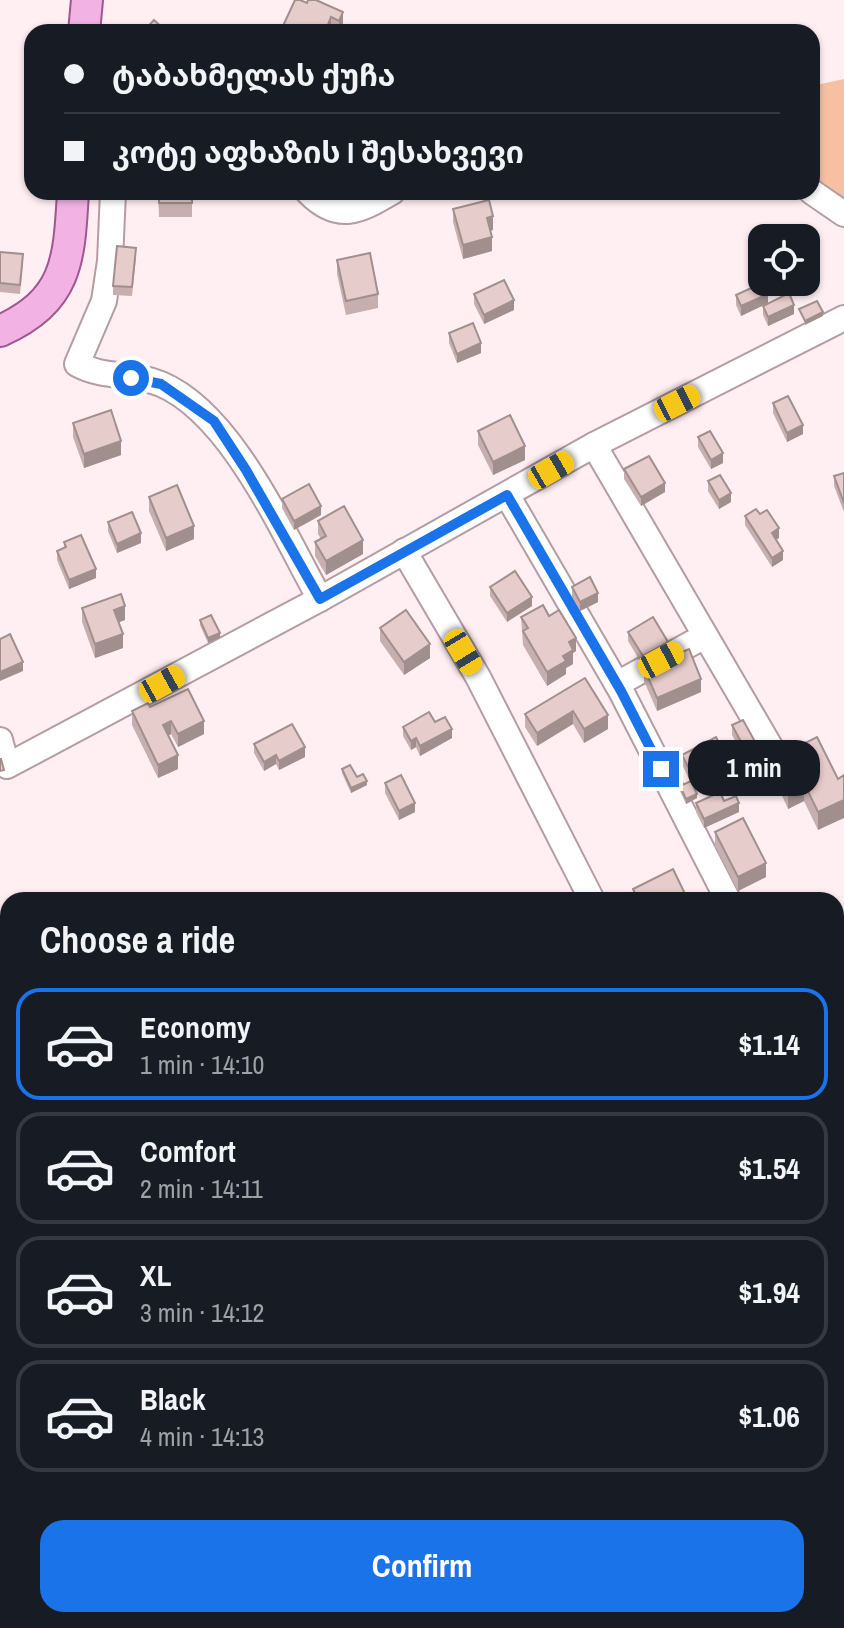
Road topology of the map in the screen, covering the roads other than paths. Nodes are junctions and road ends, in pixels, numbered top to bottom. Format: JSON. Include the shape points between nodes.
{"nodes":[{"id":1,"x":87,"y":1,"type":"edge"},
{"id":2,"x":85,"y":24,"type":"edge"},
{"id":3,"x":99,"y":24,"type":"edge"},
{"id":4,"x":820,"y":198,"type":"edge"},
{"id":5,"x":72,"y":200,"type":"edge"},
{"id":6,"x":113,"y":200,"type":"edge"},
{"id":7,"x":317,"y":200,"type":"edge"},
{"id":8,"x":379,"y":200,"type":"edge"},
{"id":9,"x":844,"y":214,"type":"edge"},
{"id":10,"x":844,"y":318,"type":"edge"},
{"id":11,"x":0,"y":331,"type":"edge"},
{"id":12,"x":594,"y":445,"type":"junction"},
{"id":13,"x":507,"y":495,"type":"junction"},
{"id":14,"x":404,"y":551,"type":"junction"},
{"id":15,"x":320,"y":599,"type":"junction"},
{"id":16,"x":705,"y":636,"type":"junction"},
{"id":17,"x":617,"y":684,"type":"junction"},
{"id":18,"x":0,"y":740,"type":"edge"},
{"id":19,"x":771,"y":748,"type":"dead end"},
{"id":20,"x":588,"y":892,"type":"edge"},
{"id":21,"x":724,"y":892,"type":"edge"}],
"edges":[{"from":1,"to":2,"type":"main road"},
{"from":1,"to":3,"type":"street"},
{"from":4,"to":9,"type":"street"},
{"from":5,"to":11,"type":"main road","via":[[57,284],[44,305]]},
{"from":6,"to":15,"type":"street","via":[[104,301],[77,364],[95,374],[161,384],[214,421]]},
{"from":7,"to":8,"type":"street","via":[[327,209],[342,211],[364,209]]},
{"from":10,"to":12,"type":"street"},
{"from":12,"to":13,"type":"street"},
{"from":12,"to":16,"type":"street"},
{"from":13,"to":14,"type":"street"},
{"from":13,"to":17,"type":"street"},
{"from":14,"to":15,"type":"street"},
{"from":14,"to":20,"type":"street","via":[[478,677]]},
{"from":15,"to":18,"type":"street","via":[[7,766]]},
{"from":16,"to":17,"type":"street"},
{"from":16,"to":19,"type":"street"},
{"from":17,"to":21,"type":"street"}]}
